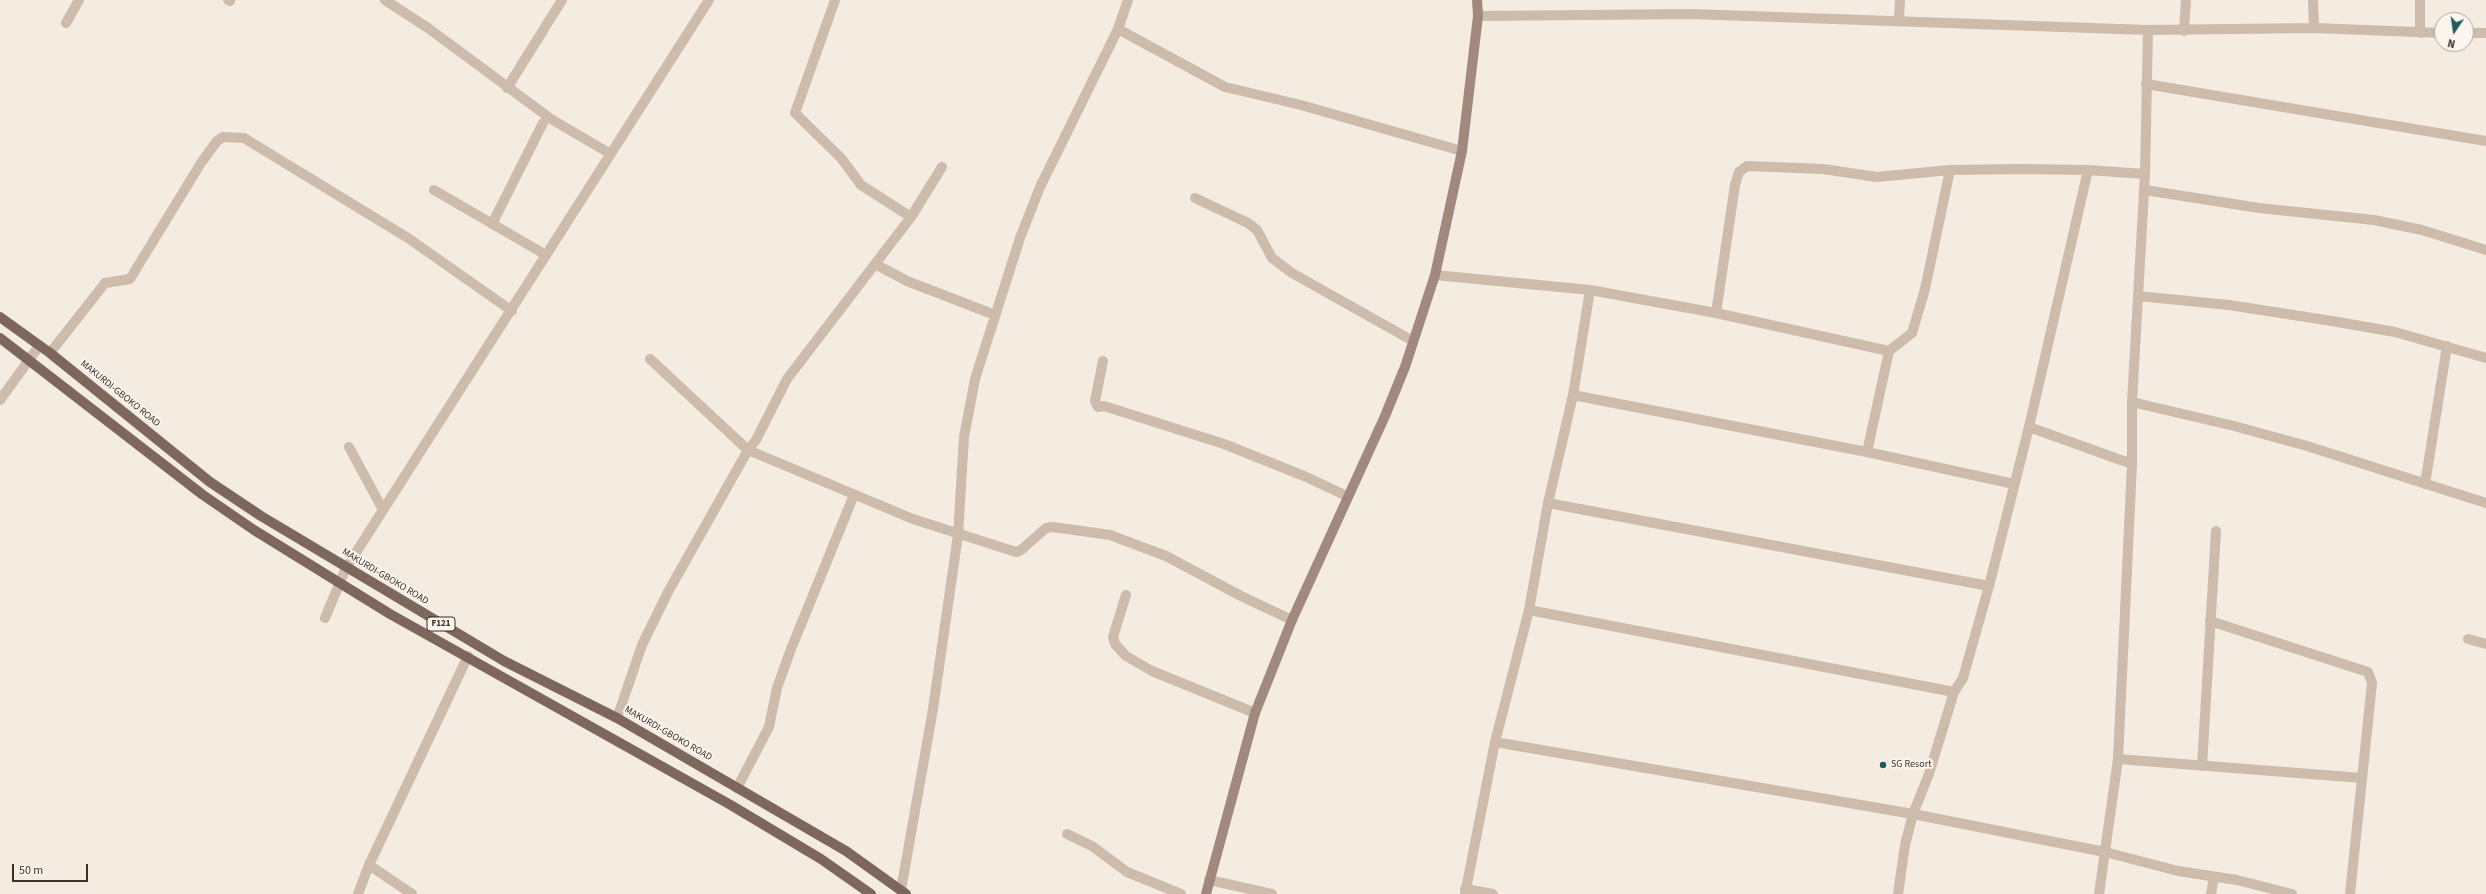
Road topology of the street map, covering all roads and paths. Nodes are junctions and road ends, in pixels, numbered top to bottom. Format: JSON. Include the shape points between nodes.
{"nodes":[{"id":1,"x":79,"y":0,"type":"edge"},
{"id":2,"x":385,"y":0,"type":"edge"},
{"id":3,"x":562,"y":0,"type":"edge"},
{"id":4,"x":709,"y":0,"type":"edge"},
{"id":5,"x":835,"y":0,"type":"edge"},
{"id":6,"x":1128,"y":0,"type":"edge"},
{"id":7,"x":1477,"y":0,"type":"edge"},
{"id":8,"x":1900,"y":0,"type":"edge"},
{"id":9,"x":2186,"y":0,"type":"edge"},
{"id":10,"x":2313,"y":0,"type":"edge"},
{"id":11,"x":2420,"y":0,"type":"edge"},
{"id":12,"x":1478,"y":16,"type":"junction"},
{"id":13,"x":1899,"y":20,"type":"junction"},
{"id":14,"x":66,"y":23,"type":"dead end"},
{"id":15,"x":2314,"y":28,"type":"junction"},
{"id":16,"x":1118,"y":29,"type":"junction"},
{"id":17,"x":2148,"y":30,"type":"junction"},
{"id":18,"x":2184,"y":31,"type":"junction"},
{"id":19,"x":2420,"y":33,"type":"junction"},
{"id":20,"x":2434,"y":33,"type":"edge"},
{"id":21,"x":2474,"y":33,"type":"edge"},
{"id":22,"x":2486,"y":33,"type":"edge"},
{"id":23,"x":2146,"y":84,"type":"junction"},
{"id":24,"x":507,"y":88,"type":"junction"},
{"id":25,"x":543,"y":122,"type":"dead end"},
{"id":26,"x":2486,"y":141,"type":"edge"},
{"id":27,"x":1462,"y":152,"type":"junction"},
{"id":28,"x":609,"y":153,"type":"junction"},
{"id":29,"x":942,"y":167,"type":"dead end"},
{"id":30,"x":1950,"y":170,"type":"junction"},
{"id":31,"x":2088,"y":170,"type":"junction"},
{"id":32,"x":2145,"y":174,"type":"junction"},
{"id":33,"x":434,"y":190,"type":"dead end"},
{"id":34,"x":2145,"y":190,"type":"junction"},
{"id":35,"x":1195,"y":198,"type":"dead end"},
{"id":36,"x":911,"y":217,"type":"junction"},
{"id":37,"x":492,"y":224,"type":"junction"},
{"id":38,"x":2486,"y":250,"type":"edge"},
{"id":39,"x":546,"y":254,"type":"junction"},
{"id":40,"x":874,"y":264,"type":"junction"},
{"id":41,"x":1435,"y":275,"type":"junction"},
{"id":42,"x":1590,"y":290,"type":"junction"},
{"id":43,"x":2138,"y":296,"type":"junction"},
{"id":44,"x":512,"y":311,"type":"junction"},
{"id":45,"x":1716,"y":313,"type":"junction"},
{"id":46,"x":995,"y":315,"type":"junction"},
{"id":47,"x":0,"y":317,"type":"edge"},
{"id":48,"x":0,"y":338,"type":"edge"},
{"id":49,"x":1413,"y":341,"type":"junction"},
{"id":50,"x":39,"y":346,"type":"junction"},
{"id":51,"x":2447,"y":346,"type":"junction"},
{"id":52,"x":1889,"y":351,"type":"junction"},
{"id":53,"x":50,"y":353,"type":"junction"},
{"id":54,"x":2486,"y":358,"type":"edge"},
{"id":55,"x":28,"y":360,"type":"junction"},
{"id":56,"x":650,"y":360,"type":"dead end"},
{"id":57,"x":1103,"y":361,"type":"dead end"},
{"id":58,"x":1573,"y":395,"type":"junction"},
{"id":59,"x":0,"y":400,"type":"edge"},
{"id":60,"x":2132,"y":402,"type":"junction"},
{"id":61,"x":2030,"y":427,"type":"junction"},
{"id":62,"x":350,"y":447,"type":"dead end"},
{"id":63,"x":748,"y":450,"type":"junction"},
{"id":64,"x":1868,"y":452,"type":"junction"},
{"id":65,"x":2132,"y":464,"type":"junction"},
{"id":66,"x":2014,"y":484,"type":"junction"},
{"id":67,"x":2425,"y":484,"type":"junction"},
{"id":68,"x":854,"y":495,"type":"junction"},
{"id":69,"x":1347,"y":496,"type":"junction"},
{"id":70,"x":1548,"y":503,"type":"junction"},
{"id":71,"x":2486,"y":503,"type":"edge"},
{"id":72,"x":383,"y":510,"type":"junction"},
{"id":73,"x":2216,"y":532,"type":"dead end"},
{"id":74,"x":958,"y":535,"type":"junction"},
{"id":75,"x":346,"y":568,"type":"junction"},
{"id":76,"x":338,"y":583,"type":"junction"},
{"id":77,"x":1989,"y":586,"type":"junction"},
{"id":78,"x":1126,"y":595,"type":"dead end"},
{"id":79,"x":1529,"y":610,"type":"junction"},
{"id":80,"x":325,"y":618,"type":"dead end"},
{"id":81,"x":1292,"y":620,"type":"junction"},
{"id":82,"x":2210,"y":621,"type":"junction"},
{"id":83,"x":2468,"y":639,"type":"dead end"},
{"id":84,"x":2486,"y":644,"type":"edge"},
{"id":85,"x":468,"y":656,"type":"junction"},
{"id":86,"x":1954,"y":692,"type":"junction"},
{"id":87,"x":1255,"y":713,"type":"junction"},
{"id":88,"x":617,"y":718,"type":"junction"},
{"id":89,"x":1495,"y":742,"type":"junction"},
{"id":90,"x":2118,"y":759,"type":"junction"},
{"id":91,"x":2202,"y":766,"type":"junction"},
{"id":92,"x":2362,"y":778,"type":"junction"},
{"id":93,"x":737,"y":788,"type":"junction"},
{"id":94,"x":1913,"y":814,"type":"junction"},
{"id":95,"x":1066,"y":834,"type":"dead end"},
{"id":96,"x":2105,"y":852,"type":"junction"},
{"id":97,"x":369,"y":865,"type":"junction"},
{"id":98,"x":2214,"y":877,"type":"junction"},
{"id":99,"x":1209,"y":880,"type":"junction"},
{"id":100,"x":903,"y":892,"type":"edge"},
{"id":101,"x":1465,"y":892,"type":"edge"},
{"id":102,"x":358,"y":894,"type":"edge"},
{"id":103,"x":412,"y":894,"type":"edge"},
{"id":104,"x":871,"y":894,"type":"edge"},
{"id":105,"x":1181,"y":894,"type":"edge"},
{"id":106,"x":1206,"y":894,"type":"edge"},
{"id":107,"x":1272,"y":894,"type":"edge"},
{"id":108,"x":1493,"y":894,"type":"edge"},
{"id":109,"x":1898,"y":894,"type":"edge"},
{"id":110,"x":2099,"y":894,"type":"edge"},
{"id":111,"x":2211,"y":894,"type":"edge"},
{"id":112,"x":2292,"y":894,"type":"edge"},
{"id":113,"x":2350,"y":894,"type":"edge"}],
"edges":[{"from":1,"to":14,"type":"street"},
{"from":2,"to":24,"type":"street","via":[[428,28]]},
{"from":3,"to":24,"type":"street"},
{"from":4,"to":28,"type":"street"},
{"from":5,"to":36,"type":"street","via":[[795,113],[841,158],[861,185]]},
{"from":6,"to":16,"type":"street"},
{"from":7,"to":12,"type":"street"},
{"from":8,"to":13,"type":"street"},
{"from":9,"to":18,"type":"street"},
{"from":10,"to":15,"type":"street"},
{"from":11,"to":19,"type":"street"},
{"from":12,"to":13,"type":"street","via":[[1692,14]]},
{"from":12,"to":27,"type":"street"},
{"from":13,"to":17,"type":"street"},
{"from":15,"to":18,"type":"street"},
{"from":15,"to":19,"type":"street"},
{"from":16,"to":27,"type":"street","via":[[1225,87],[1301,105]]},
{"from":16,"to":46,"type":"street","via":[[1040,188]]},
{"from":17,"to":18,"type":"street"},
{"from":17,"to":23,"type":"street"},
{"from":19,"to":20,"type":"street"},
{"from":21,"to":22,"type":"street"},
{"from":23,"to":26,"type":"street"},
{"from":23,"to":32,"type":"street"},
{"from":24,"to":28,"type":"street","via":[[562,126]]},
{"from":25,"to":37,"type":"street"},
{"from":27,"to":41,"type":"street"},
{"from":28,"to":39,"type":"street"},
{"from":29,"to":36,"type":"street"},
{"from":30,"to":31,"type":"street"},
{"from":30,"to":45,"type":"street","via":[[1877,177],[1823,169],[1764,166],[1743,168],[1735,185]]},
{"from":30,"to":52,"type":"street","via":[[1925,289],[1912,333]]},
{"from":31,"to":32,"type":"street"},
{"from":31,"to":61,"type":"street"},
{"from":32,"to":34,"type":"street"},
{"from":33,"to":37,"type":"street"},
{"from":34,"to":38,"type":"street","via":[[2259,208],[2374,220],[2422,230]]},
{"from":34,"to":43,"type":"street"},
{"from":35,"to":49,"type":"street","via":[[1248,223],[1257,230],[1272,258],[1292,273]]},
{"from":36,"to":40,"type":"street"},
{"from":37,"to":39,"type":"street"},
{"from":39,"to":44,"type":"street"},
{"from":40,"to":46,"type":"street","via":[[907,281]]},
{"from":40,"to":63,"type":"street","via":[[787,380],[756,440]]},
{"from":41,"to":42,"type":"street"},
{"from":41,"to":49,"type":"street"},
{"from":42,"to":45,"type":"street"},
{"from":42,"to":58,"type":"street"},
{"from":43,"to":51,"type":"street","via":[[2229,305],[2332,321],[2395,332]]},
{"from":43,"to":60,"type":"street"},
{"from":44,"to":53,"type":"street","via":[[408,238],[244,138],[222,137],[216,141],[201,163],[130,279],[105,283]]},
{"from":44,"to":72,"type":"street"},
{"from":45,"to":52,"type":"street"},
{"from":46,"to":74,"type":"street","via":[[975,379],[964,437]]},
{"from":47,"to":50,"type":"main road","name":"MAKURDI-GBOKO ROAD","number":"F121"},
{"from":48,"to":55,"type":"main road","number":"F121"},
{"from":49,"to":69,"type":"street","via":[[1385,416]]},
{"from":50,"to":53,"type":"main road","name":"MAKURDI-GBOKO ROAD","number":"F121"},
{"from":50,"to":55,"type":"street"},
{"from":51,"to":54,"type":"street"},
{"from":51,"to":67,"type":"street"},
{"from":52,"to":64,"type":"street"},
{"from":53,"to":75,"type":"main road","name":"MAKURDI-GBOKO ROAD","number":"F121","via":[[210,482]]},
{"from":55,"to":59,"type":"street"},
{"from":55,"to":76,"type":"main road","number":"F121","via":[[203,495]]},
{"from":56,"to":63,"type":"street"},
{"from":57,"to":69,"type":"street","via":[[1095,401],[1098,407],[1104,406],[1224,444]]},
{"from":58,"to":64,"type":"street"},
{"from":58,"to":70,"type":"street"},
{"from":60,"to":65,"type":"street"},
{"from":60,"to":67,"type":"street","via":[[2242,428]]},
{"from":61,"to":65,"type":"street"},
{"from":61,"to":66,"type":"street"},
{"from":62,"to":72,"type":"street"},
{"from":63,"to":68,"type":"street"},
{"from":63,"to":88,"type":"street","via":[[668,592],[642,645]]},
{"from":64,"to":66,"type":"street"},
{"from":65,"to":90,"type":"street"},
{"from":66,"to":77,"type":"street"},
{"from":67,"to":71,"type":"street"},
{"from":68,"to":74,"type":"street"},
{"from":68,"to":93,"type":"street","via":[[791,649],[777,688],[769,727]]},
{"from":69,"to":81,"type":"street"},
{"from":70,"to":77,"type":"street"},
{"from":70,"to":79,"type":"street"},
{"from":72,"to":75,"type":"street"},
{"from":73,"to":82,"type":"street"},
{"from":74,"to":81,"type":"street","via":[[1016,552],[1046,528],[1110,535],[1166,556],[1240,596]]},
{"from":74,"to":100,"type":"street"},
{"from":75,"to":76,"type":"street"},
{"from":75,"to":88,"type":"main road","name":"MAKURDI-GBOKO ROAD","number":"F121","via":[[504,661]]},
{"from":76,"to":80,"type":"street"},
{"from":76,"to":85,"type":"main road","number":"F121"},
{"from":77,"to":86,"type":"street","via":[[1963,678]]},
{"from":78,"to":87,"type":"street","via":[[1113,636],[1115,644],[1126,656],[1152,671]]},
{"from":79,"to":86,"type":"street"},
{"from":79,"to":89,"type":"street"},
{"from":81,"to":87,"type":"street"},
{"from":82,"to":91,"type":"street"},
{"from":82,"to":92,"type":"street","via":[[2368,672],[2372,683]]},
{"from":83,"to":84,"type":"street"},
{"from":85,"to":97,"type":"street"},
{"from":85,"to":104,"type":"main road","number":"F121","via":[[756,820],[821,859]]},
{"from":86,"to":94,"type":"street"},
{"from":87,"to":99,"type":"street"},
{"from":88,"to":93,"type":"main road","name":"MAKURDI-GBOKO ROAD","number":"F121"},
{"from":89,"to":94,"type":"street"},
{"from":89,"to":101,"type":"street"},
{"from":90,"to":91,"type":"street"},
{"from":90,"to":96,"type":"street"},
{"from":91,"to":92,"type":"street"},
{"from":92,"to":113,"type":"street"},
{"from":93,"to":100,"type":"main road","name":"MAKURDI-GBOKO ROAD","number":"F121","via":[[846,851]]},
{"from":94,"to":96,"type":"street"},
{"from":94,"to":109,"type":"street","via":[[1905,845]]},
{"from":95,"to":105,"type":"street","via":[[1092,846],[1127,872]]},
{"from":96,"to":98,"type":"street"},
{"from":96,"to":110,"type":"street"},
{"from":97,"to":102,"type":"street"},
{"from":97,"to":103,"type":"street"},
{"from":98,"to":111,"type":"street"},
{"from":98,"to":112,"type":"street"},
{"from":99,"to":106,"type":"street"},
{"from":99,"to":107,"type":"street"},
{"from":101,"to":108,"type":"street"}]}
